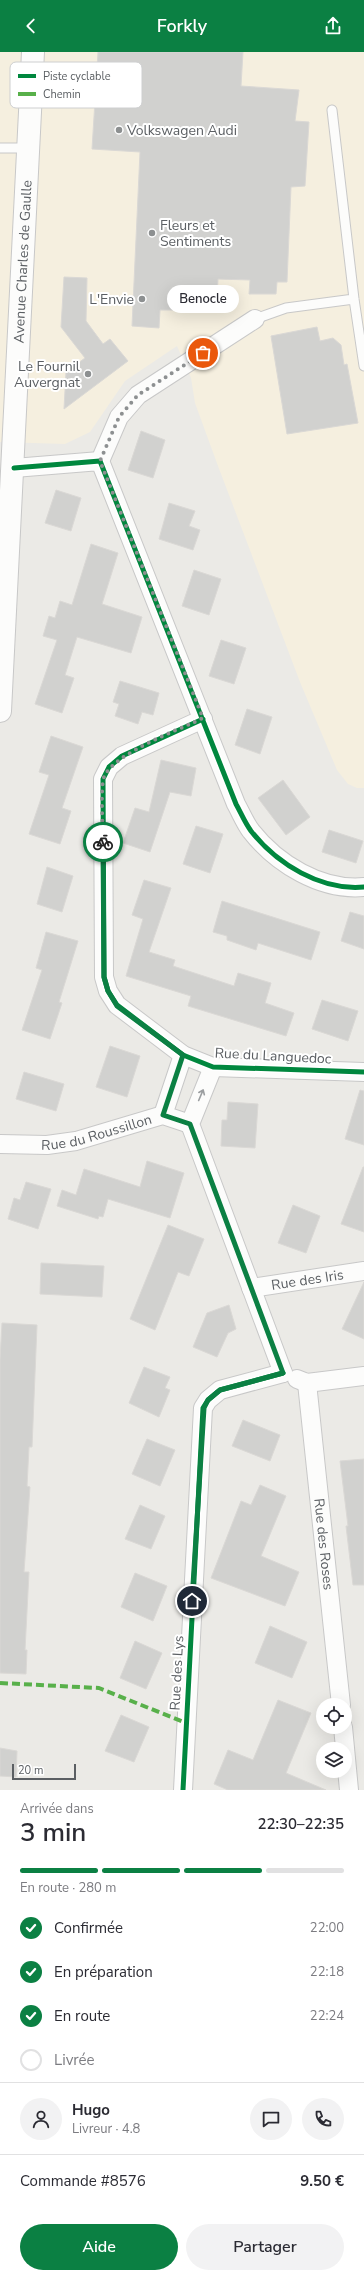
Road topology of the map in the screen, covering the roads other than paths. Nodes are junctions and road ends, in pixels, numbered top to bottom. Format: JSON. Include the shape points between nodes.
{"nodes":[{"id":1,"x":33,"y":52,"type":"edge"},
{"id":2,"x":32,"y":62,"type":"edge"},
{"id":3,"x":30,"y":108,"type":"edge"},
{"id":4,"x":332,"y":110,"type":"dead end"},
{"id":5,"x":0,"y":148,"type":"edge"},
{"id":6,"x":28,"y":148,"type":"junction"},
{"id":7,"x":354,"y":299,"type":"junction"},
{"id":8,"x":255,"y":319,"type":"joint"},
{"id":9,"x":364,"y":366,"type":"edge"},
{"id":10,"x":100,"y":461,"type":"junction"},
{"id":11,"x":14,"y":468,"type":"junction"},
{"id":12,"x":0,"y":711,"type":"edge"},
{"id":13,"x":203,"y":718,"type":"junction"},
{"id":14,"x":364,"y":887,"type":"edge"},
{"id":15,"x":183,"y":1055,"type":"junction"},
{"id":16,"x":213,"y":1067,"type":"junction"},
{"id":17,"x":364,"y":1072,"type":"edge"},
{"id":18,"x":163,"y":1115,"type":"junction"},
{"id":19,"x":190,"y":1124,"type":"junction"},
{"id":20,"x":0,"y":1144,"type":"edge"},
{"id":21,"x":364,"y":1271,"type":"edge"},
{"id":22,"x":251,"y":1288,"type":"junction"},
{"id":23,"x":283,"y":1373,"type":"junction"},
{"id":24,"x":364,"y":1376,"type":"edge"},
{"id":25,"x":308,"y":1383,"type":"junction"},
{"id":26,"x":340,"y":1698,"type":"edge"},
{"id":27,"x":344,"y":1734,"type":"edge"},
{"id":28,"x":183,"y":1790,"type":"edge"},
{"id":29,"x":349,"y":1790,"type":"edge"}],
"edges":[{"from":1,"to":2,"type":"main road","name":"Avenue Charles de Gaulle"},
{"from":3,"to":6,"type":"main road","name":"Avenue Charles de Gaulle"},
{"from":4,"to":7,"type":"lane"},
{"from":5,"to":6,"type":"lane"},
{"from":6,"to":11,"type":"main road","name":"Avenue Charles de Gaulle"},
{"from":7,"to":8,"type":"lane","via":[[286,308]]},
{"from":7,"to":9,"type":"lane"},
{"from":8,"to":10,"type":"street","via":[[138,395],[119,417]]},
{"from":10,"to":11,"type":"street"},
{"from":10,"to":13,"type":"street"},
{"from":11,"to":12,"type":"main road","name":"Avenue Charles de Gaulle"},
{"from":13,"to":14,"type":"street","via":[[236,804],[251,831],[274,855],[300,873],[328,884]]},
{"from":13,"to":15,"type":"street","name":"Rue du Languedoc","via":[[122,756],[109,767],[103,779],[104,977],[108,991],[117,1006]]},
{"from":15,"to":16,"type":"street","name":"Rue du Languedoc"},
{"from":15,"to":18,"type":"street"},
{"from":16,"to":17,"type":"street","name":"Rue du Languedoc"},
{"from":19,"to":16,"type":"street","one_way":true},
{"from":18,"to":19,"type":"street","name":"Rue du Roussillon"},
{"from":18,"to":20,"type":"street","name":"Rue du Roussillon","via":[[76,1141],[47,1145]]},
{"from":19,"to":22,"type":"street"},
{"from":21,"to":22,"type":"street","name":"Rue des Iris"},
{"from":22,"to":23,"type":"street"},
{"from":23,"to":25,"type":"street"},
{"from":23,"to":28,"type":"street","name":"Rue des Lys","via":[[220,1390],[208,1400],[204,1408]]},
{"from":24,"to":25,"type":"street"},
{"from":25,"to":26,"type":"street","name":"Rue des Roses"},
{"from":27,"to":29,"type":"street"}]}
